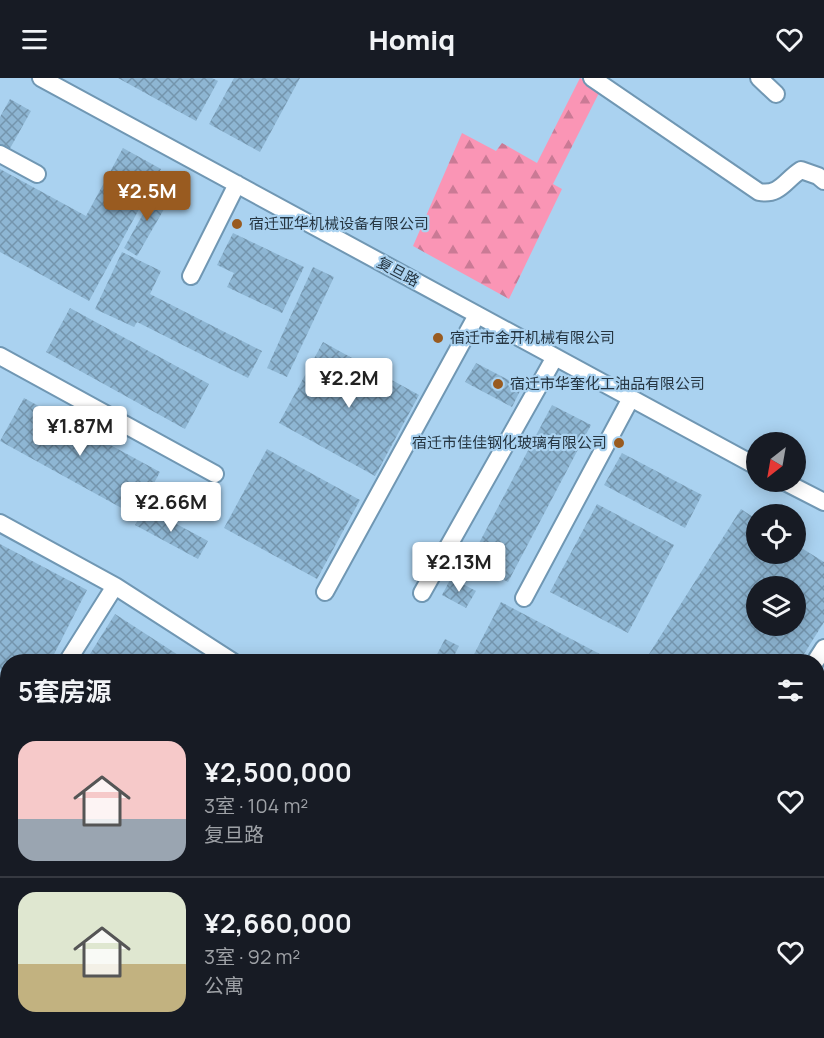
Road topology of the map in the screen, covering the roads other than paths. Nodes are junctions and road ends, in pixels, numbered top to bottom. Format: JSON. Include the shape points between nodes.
{"nodes":[{"id":1,"x":41,"y":78,"type":"edge"},
{"id":2,"x":592,"y":78,"type":"edge"},
{"id":3,"x":759,"y":78,"type":"edge"},
{"id":4,"x":776,"y":94,"type":"dead end"},
{"id":5,"x":0,"y":154,"type":"edge"},
{"id":6,"x":37,"y":174,"type":"dead end"},
{"id":7,"x":824,"y":181,"type":"edge"},
{"id":8,"x":237,"y":184,"type":"junction"},
{"id":9,"x":191,"y":276,"type":"dead end"},
{"id":10,"x":477,"y":315,"type":"junction"},
{"id":11,"x":0,"y":356,"type":"edge"},
{"id":12,"x":555,"y":357,"type":"junction"},
{"id":13,"x":631,"y":398,"type":"junction"},
{"id":14,"x":746,"y":461,"type":"edge"},
{"id":15,"x":215,"y":474,"type":"dead end"},
{"id":16,"x":804,"y":492,"type":"edge"},
{"id":17,"x":824,"y":502,"type":"edge"},
{"id":18,"x":0,"y":523,"type":"edge"},
{"id":19,"x":115,"y":586,"type":"junction"},
{"id":20,"x":325,"y":592,"type":"dead end"},
{"id":21,"x":422,"y":592,"type":"dead end"},
{"id":22,"x":524,"y":597,"type":"dead end"},
{"id":23,"x":72,"y":654,"type":"edge"},
{"id":24,"x":221,"y":654,"type":"edge"}],
"edges":[{"from":1,"to":8,"type":"street","name":"复旦路"},
{"from":2,"to":7,"type":"street","via":[[759,192],[769,194],[779,189],[801,170]]},
{"from":3,"to":4,"type":"street"},
{"from":5,"to":6,"type":"street"},
{"from":8,"to":9,"type":"street"},
{"from":8,"to":10,"type":"street","name":"复旦路"},
{"from":10,"to":12,"type":"street","name":"复旦路"},
{"from":10,"to":20,"type":"street"},
{"from":11,"to":15,"type":"street"},
{"from":12,"to":13,"type":"street","name":"复旦路"},
{"from":12,"to":21,"type":"street"},
{"from":13,"to":14,"type":"street","name":"复旦路"},
{"from":13,"to":22,"type":"street"},
{"from":16,"to":17,"type":"street"},
{"from":18,"to":19,"type":"street"},
{"from":19,"to":23,"type":"street"},
{"from":19,"to":24,"type":"street"}]}
